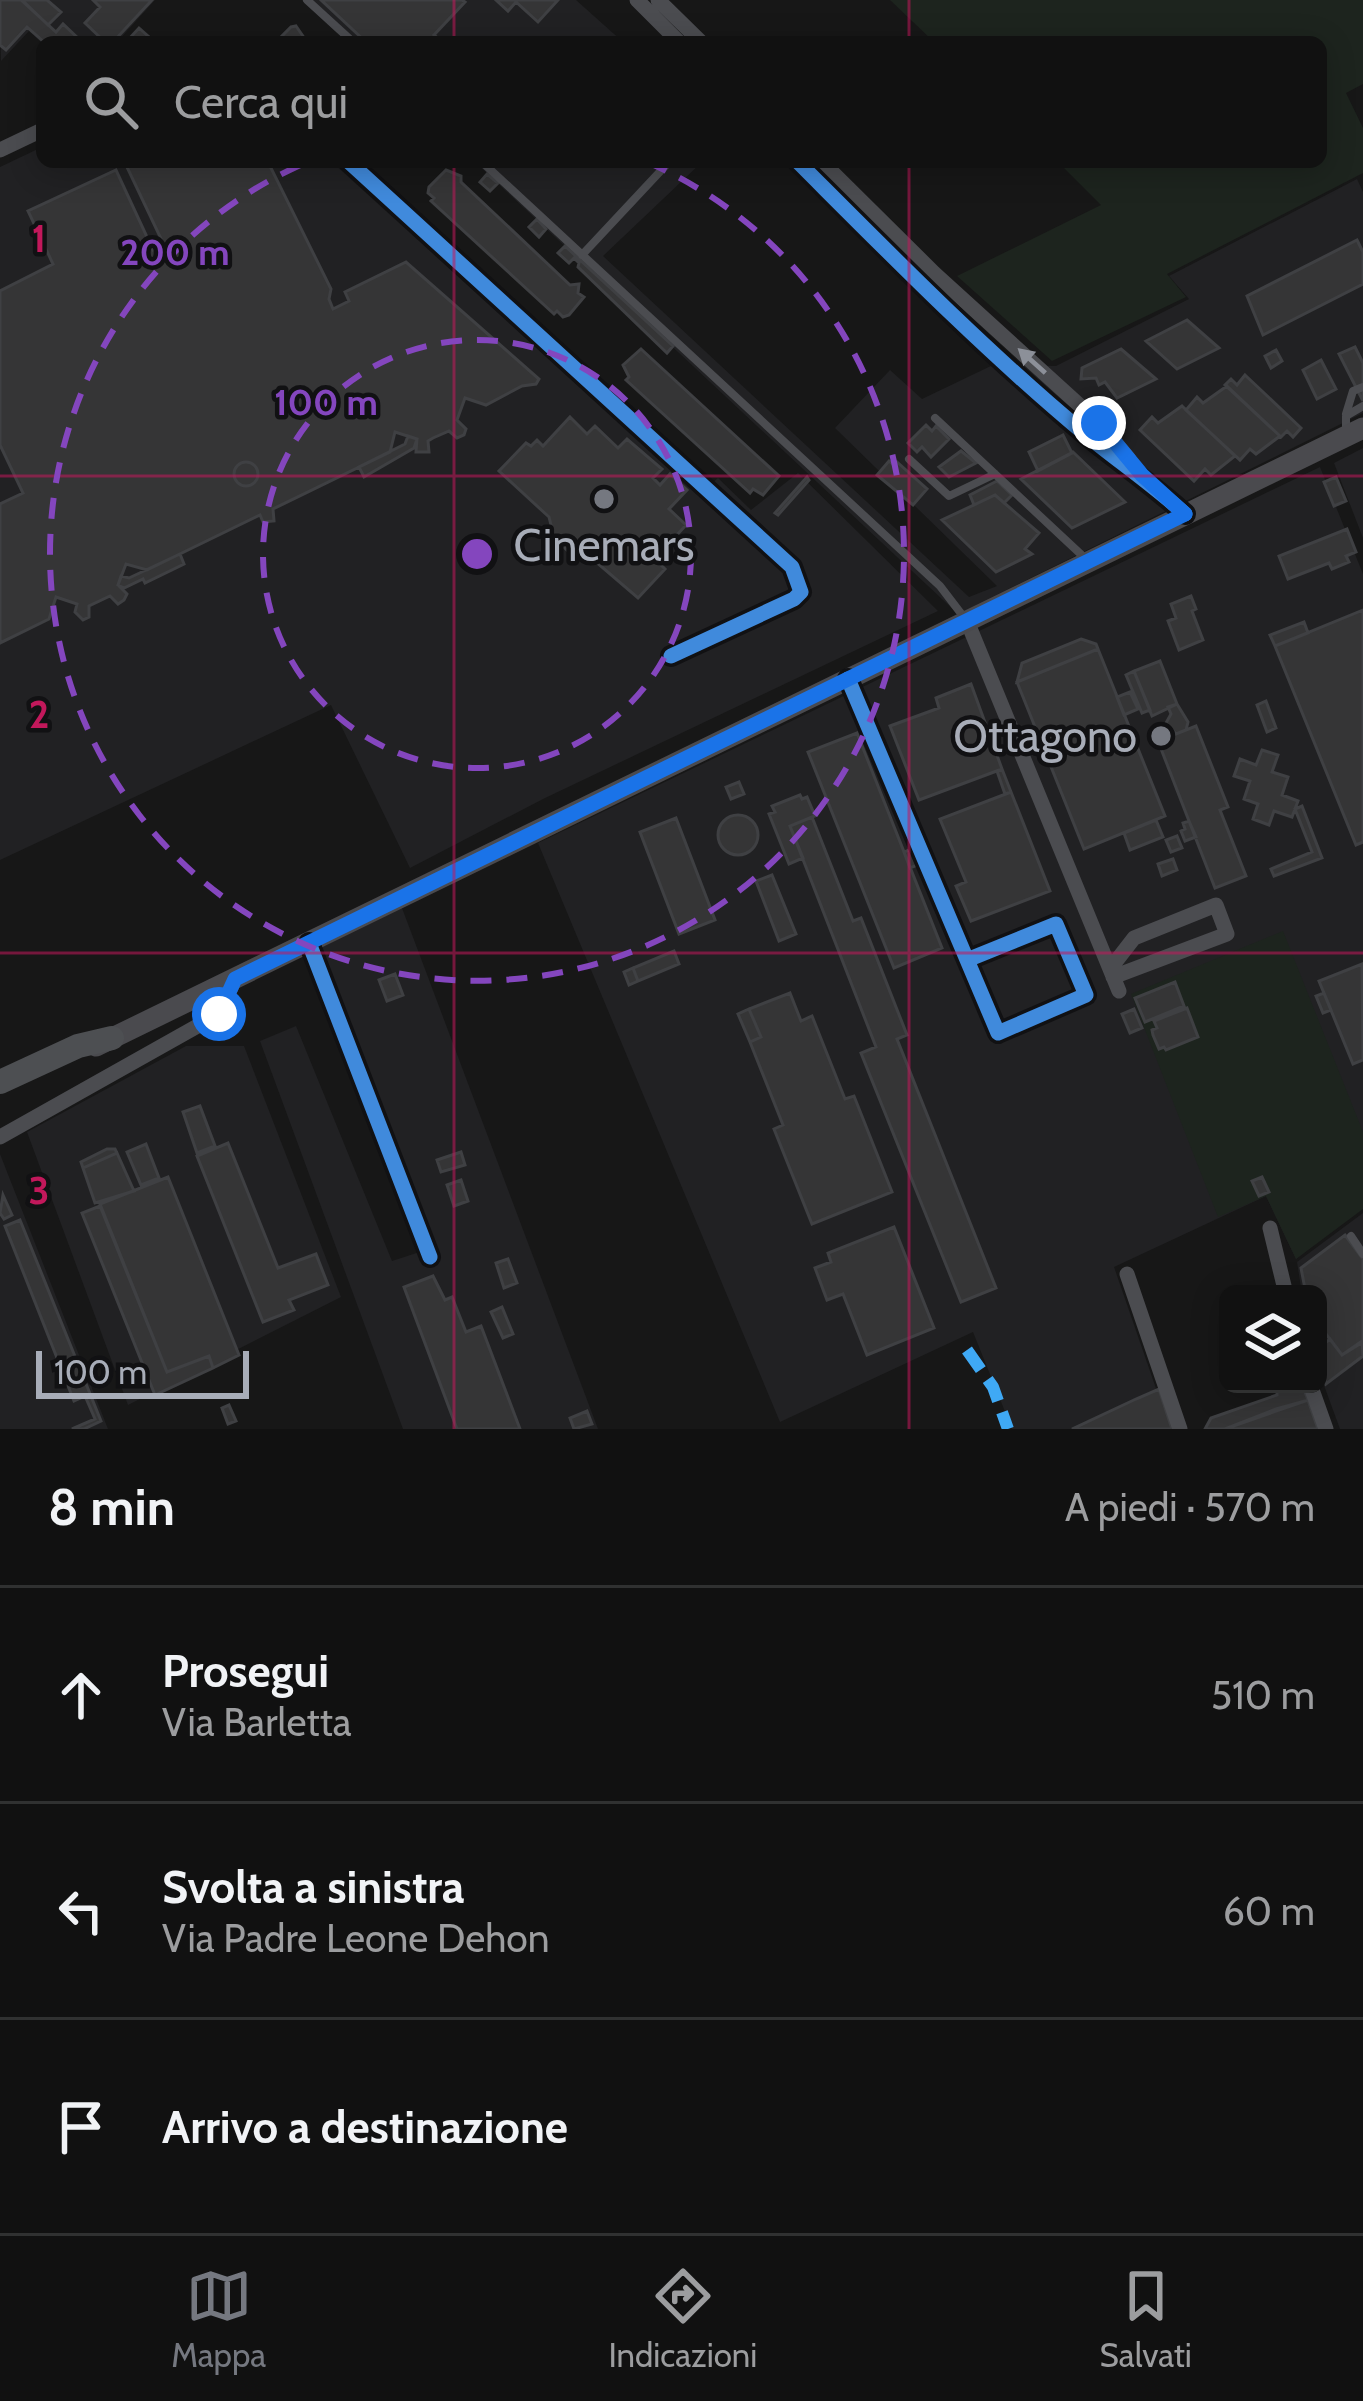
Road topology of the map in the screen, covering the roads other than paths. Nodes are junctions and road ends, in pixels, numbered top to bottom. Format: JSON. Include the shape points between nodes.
{"nodes":[{"id":1,"x":307,"y":0,"type":"edge"},
{"id":2,"x":637,"y":0,"type":"edge"},
{"id":3,"x":658,"y":0,"type":"edge"},
{"id":4,"x":346,"y":36,"type":"edge"},
{"id":5,"x":673,"y":36,"type":"edge"},
{"id":6,"x":694,"y":36,"type":"edge"},
{"id":7,"x":36,"y":133,"type":"edge"},
{"id":8,"x":0,"y":150,"type":"edge"},
{"id":9,"x":356,"y":168,"type":"edge"},
{"id":10,"x":489,"y":168,"type":"edge"},
{"id":11,"x":663,"y":168,"type":"edge"},
{"id":12,"x":804,"y":168,"type":"edge"},
{"id":13,"x":828,"y":168,"type":"edge"},
{"id":14,"x":583,"y":255,"type":"junction"},
{"id":15,"x":1363,"y":387,"type":"edge"},
{"id":16,"x":1363,"y":406,"type":"edge"},
{"id":17,"x":935,"y":418,"type":"dead end"},
{"id":18,"x":1351,"y":426,"type":"edge"},
{"id":19,"x":910,"y":459,"type":"dead end"},
{"id":20,"x":995,"y":474,"type":"junction"},
{"id":21,"x":1142,"y":475,"type":"junction"},
{"id":22,"x":1185,"y":514,"type":"junction"},
{"id":23,"x":1088,"y":562,"type":"junction"},
{"id":24,"x":967,"y":621,"type":"junction"},
{"id":25,"x":670,"y":656,"type":"dead end"},
{"id":26,"x":848,"y":680,"type":"junction"},
{"id":27,"x":309,"y":944,"type":"junction"},
{"id":28,"x":967,"y":960,"type":"junction"},
{"id":29,"x":235,"y":979,"type":"junction"},
{"id":30,"x":1114,"y":979,"type":"junction"},
{"id":31,"x":112,"y":1038,"type":"junction"},
{"id":32,"x":0,"y":1082,"type":"edge"},
{"id":33,"x":0,"y":1094,"type":"edge"},
{"id":34,"x":0,"y":1137,"type":"edge"},
{"id":35,"x":1270,"y":1228,"type":"dead end"},
{"id":36,"x":1351,"y":1236,"type":"dead end"},
{"id":37,"x":1363,"y":1254,"type":"edge"},
{"id":38,"x":430,"y":1257,"type":"dead end"},
{"id":39,"x":1127,"y":1274,"type":"dead end"},
{"id":40,"x":1284,"y":1285,"type":"edge"},
{"id":41,"x":1313,"y":1393,"type":"edge"},
{"id":42,"x":1180,"y":1429,"type":"edge"},
{"id":43,"x":1326,"y":1429,"type":"edge"}],
"edges":[{"from":1,"to":4,"type":"lane"},
{"from":2,"to":5,"type":"street"},
{"from":3,"to":6,"type":"street"},
{"from":7,"to":8,"type":"street"},
{"from":9,"to":25,"type":"street","via":[[792,567],[801,583],[794,599]]},
{"from":10,"to":14,"type":"lane"},
{"from":11,"to":14,"type":"lane"},
{"from":12,"to":21,"type":"street","via":[[1086,436]]},
{"from":21,"to":13,"type":"street","one_way":true,"via":[[1099,423]]},
{"from":14,"to":24,"type":"lane","via":[[940,586]]},
{"from":15,"to":18,"type":"lane","via":[[1353,391]]},
{"from":16,"to":18,"type":"lane"},
{"from":17,"to":20,"type":"lane"},
{"from":18,"to":22,"type":"main road"},
{"from":19,"to":20,"type":"lane","via":[[950,496]]},
{"from":20,"to":23,"type":"lane"},
{"from":21,"to":22,"type":"street"},
{"from":22,"to":23,"type":"main road"},
{"from":23,"to":24,"type":"main road"},
{"from":24,"to":26,"type":"main road"},
{"from":24,"to":30,"type":"street"},
{"from":26,"to":27,"type":"main road"},
{"from":26,"to":28,"type":"street"},
{"from":27,"to":29,"type":"main road"},
{"from":27,"to":38,"type":"street"},
{"from":28,"to":28,"type":"street","via":[[1057,924],[1086,995],[998,1033]]},
{"from":29,"to":31,"type":"main road"},
{"from":29,"to":34,"type":"street","via":[[219,1014]]},
{"from":30,"to":30,"type":"street","via":[[1227,934],[1216,905],[1135,938]]},
{"from":31,"to":32,"type":"main road"},
{"from":31,"to":33,"type":"main road"},
{"from":35,"to":40,"type":"street"},
{"from":36,"to":37,"type":"lane"},
{"from":39,"to":42,"type":"street"},
{"from":41,"to":43,"type":"street"}]}
